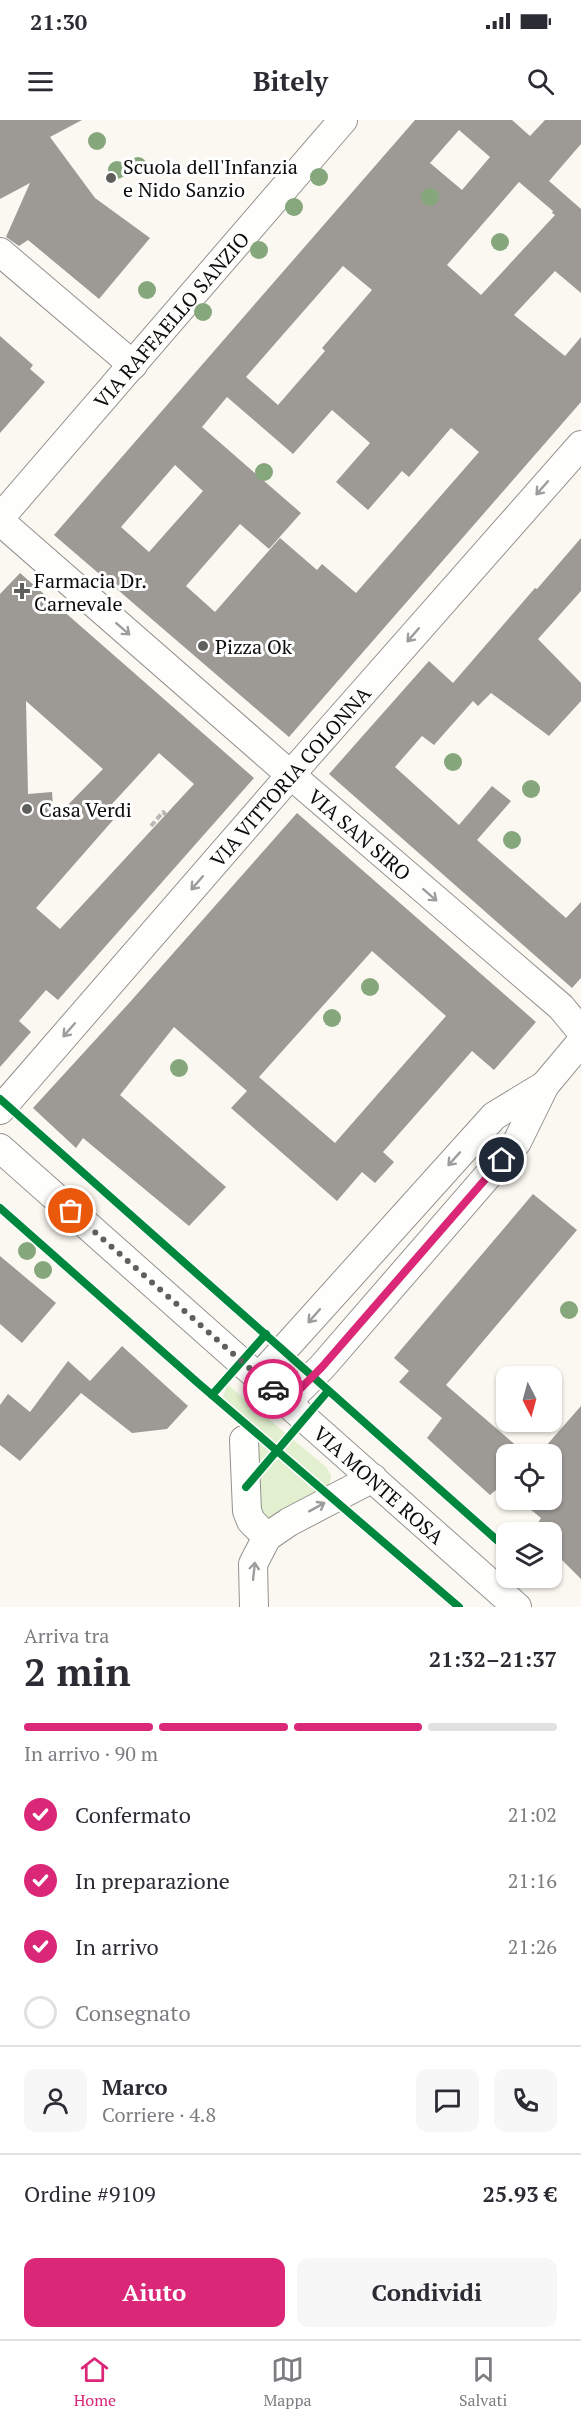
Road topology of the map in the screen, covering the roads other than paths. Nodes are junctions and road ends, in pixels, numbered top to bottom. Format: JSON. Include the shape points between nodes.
{"nodes":[{"id":1,"x":343,"y":120,"type":"edge"},
{"id":2,"x":0,"y":252,"type":"edge"},
{"id":3,"x":133,"y":365,"type":"junction"},
{"id":4,"x":581,"y":445,"type":"edge"},
{"id":5,"x":0,"y":520,"type":"edge"},
{"id":6,"x":290,"y":775,"type":"junction"},
{"id":7,"x":579,"y":1048,"type":"edge"},
{"id":8,"x":545,"y":1085,"type":"junction"},
{"id":9,"x":0,"y":1110,"type":"edge"},
{"id":10,"x":494,"y":1116,"type":"junction"},
{"id":11,"x":517,"y":1142,"type":"junction"},
{"id":12,"x":0,"y":1148,"type":"edge"},
{"id":13,"x":353,"y":1272,"type":"junction"},
{"id":14,"x":381,"y":1299,"type":"junction"},
{"id":15,"x":259,"y":1377,"type":"junction"},
{"id":16,"x":287,"y":1402,"type":"junction"},
{"id":17,"x":244,"y":1440,"type":"dead end"},
{"id":18,"x":373,"y":1478,"type":"junction"},
{"id":19,"x":267,"y":1537,"type":"junction"},
{"id":20,"x":254,"y":1607,"type":"edge"},
{"id":21,"x":517,"y":1607,"type":"edge"}],
"edges":[{"from":1,"to":3,"type":"street","name":"VIA RAFFAELLO SANZIO"},
{"from":2,"to":3,"type":"street"},
{"from":3,"to":5,"type":"street","name":"VIA RAFFAELLO SANZIO"},
{"from":4,"to":6,"type":"street","name":"VIA VITTORIA COLONNA","one_way":true},
{"from":5,"to":6,"type":"street","name":"VIA SAN SIRO","one_way":true},
{"from":6,"to":7,"type":"street","name":"VIA SAN SIRO","one_way":true,"via":[[561,1007]]},
{"from":6,"to":9,"type":"street","name":"VIA VITTORIA COLONNA","one_way":true},
{"from":7,"to":8,"type":"street"},
{"from":8,"to":10,"type":"street"},
{"from":8,"to":11,"type":"street"},
{"from":10,"to":11,"type":"street","via":[[514,1131]]},
{"from":10,"to":13,"type":"street","one_way":true},
{"from":11,"to":14,"type":"street"},
{"from":12,"to":15,"type":"street","name":"VIA MONTE ROSA"},
{"from":13,"to":14,"type":"street","via":[[358,1292],[372,1301]]},
{"from":13,"to":15,"type":"street","one_way":true},
{"from":14,"to":16,"type":"street"},
{"from":15,"to":16,"type":"street","name":"VIA MONTE ROSA"},
{"from":16,"to":18,"type":"street","name":"VIA MONTE ROSA"},
{"from":17,"to":19,"type":"street","via":[[247,1511]]},
{"from":19,"to":18,"type":"street","one_way":true},
{"from":18,"to":21,"type":"street","name":"VIA MONTE ROSA"},
{"from":20,"to":19,"type":"street","one_way":true,"via":[[253,1564]]}]}
